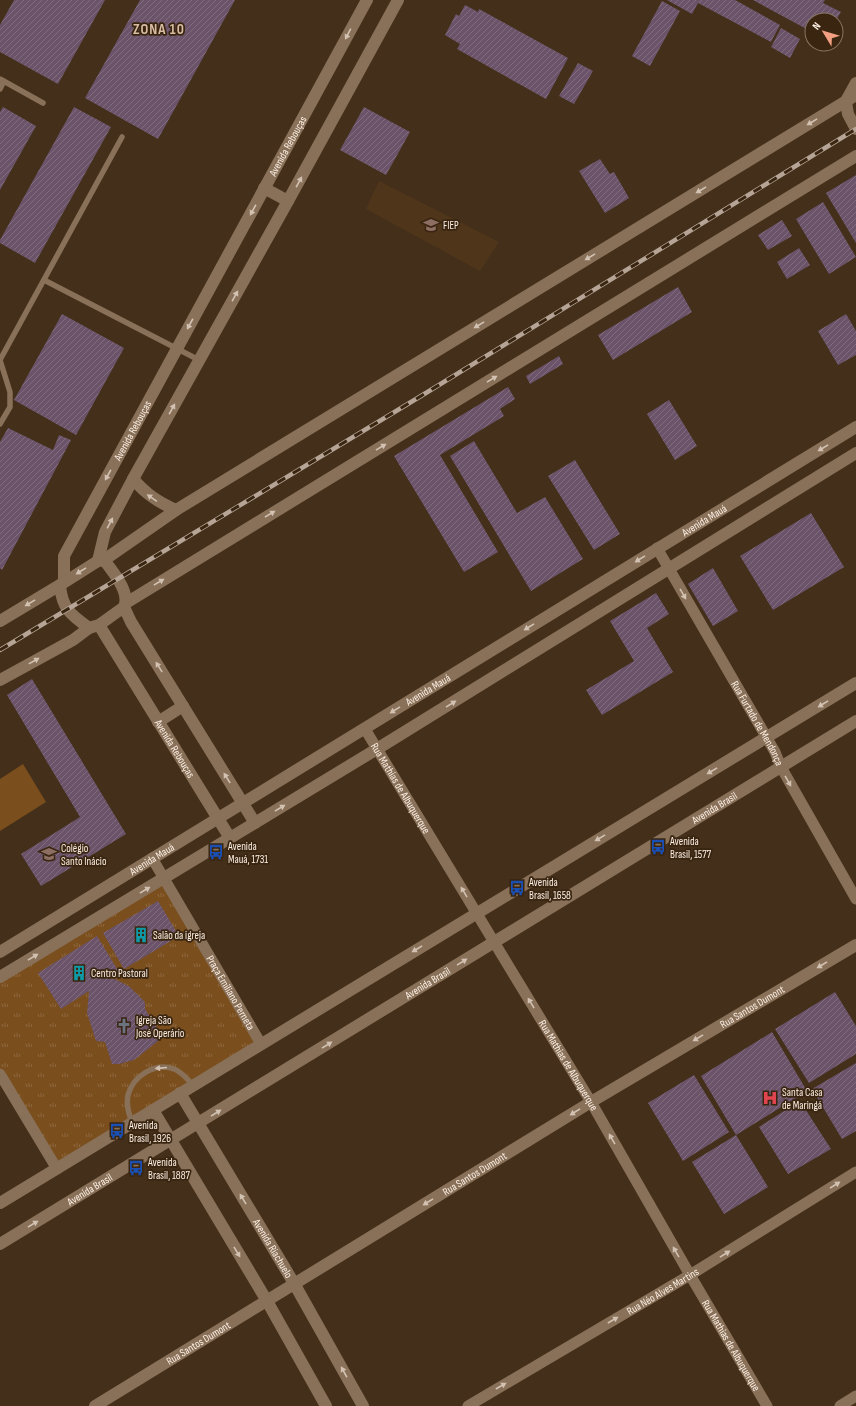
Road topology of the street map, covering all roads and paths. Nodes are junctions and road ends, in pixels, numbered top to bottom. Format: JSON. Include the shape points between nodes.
{"nodes":[{"id":1,"x":366,"y":0,"type":"edge"},
{"id":2,"x":398,"y":0,"type":"edge"},
{"id":3,"x":2,"y":80,"type":"edge"},
{"id":4,"x":856,"y":82,"type":"edge"},
{"id":5,"x":0,"y":89,"type":"edge"},
{"id":6,"x":851,"y":99,"type":"edge"},
{"id":7,"x":43,"y":103,"type":"dead end"},
{"id":8,"x":856,"y":129,"type":"edge"},
{"id":9,"x":122,"y":137,"type":"dead end"},
{"id":10,"x":856,"y":156,"type":"edge"},
{"id":11,"x":264,"y":188,"type":"junction"},
{"id":12,"x":288,"y":202,"type":"junction"},
{"id":13,"x":44,"y":280,"type":"junction"},
{"id":14,"x":177,"y":348,"type":"junction"},
{"id":15,"x":0,"y":360,"type":"edge"},
{"id":16,"x":199,"y":360,"type":"junction"},
{"id":17,"x":0,"y":424,"type":"edge"},
{"id":18,"x":856,"y":427,"type":"edge"},
{"id":19,"x":856,"y":453,"type":"edge"},
{"id":20,"x":133,"y":479,"type":"junction"},
{"id":21,"x":176,"y":510,"type":"junction"},
{"id":22,"x":657,"y":548,"type":"junction"},
{"id":23,"x":104,"y":562,"type":"junction"},
{"id":24,"x":669,"y":569,"type":"junction"},
{"id":25,"x":62,"y":587,"type":"junction"},
{"id":26,"x":125,"y":601,"type":"junction"},
{"id":27,"x":0,"y":621,"type":"edge"},
{"id":28,"x":90,"y":625,"type":"junction"},
{"id":29,"x":0,"y":680,"type":"edge"},
{"id":30,"x":856,"y":683,"type":"edge"},
{"id":31,"x":183,"y":706,"type":"junction"},
{"id":32,"x":158,"y":722,"type":"junction"},
{"id":33,"x":856,"y":722,"type":"edge"},
{"id":34,"x":365,"y":728,"type":"junction"},
{"id":35,"x":767,"y":738,"type":"junction"},
{"id":36,"x":377,"y":749,"type":"junction"},
{"id":37,"x":781,"y":767,"type":"junction"},
{"id":38,"x":243,"y":803,"type":"junction"},
{"id":39,"x":218,"y":819,"type":"junction"},
{"id":40,"x":255,"y":823,"type":"junction"},
{"id":41,"x":230,"y":838,"type":"junction"},
{"id":42,"x":152,"y":858,"type":"junction"},
{"id":43,"x":164,"y":878,"type":"junction"},
{"id":44,"x":856,"y":898,"type":"edge"},
{"id":45,"x":476,"y":913,"type":"junction"},
{"id":46,"x":494,"y":942,"type":"junction"},
{"id":47,"x":856,"y":945,"type":"edge"},
{"id":48,"x":0,"y":952,"type":"edge"},
{"id":49,"x":0,"y":977,"type":"edge"},
{"id":50,"x":261,"y":1044,"type":"junction"},
{"id":51,"x":0,"y":1074,"type":"edge"},
{"id":52,"x":193,"y":1085,"type":"junction"},
{"id":53,"x":180,"y":1093,"type":"junction"},
{"id":54,"x":591,"y":1102,"type":"junction"},
{"id":55,"x":153,"y":1110,"type":"junction"},
{"id":56,"x":132,"y":1123,"type":"junction"},
{"id":57,"x":198,"y":1124,"type":"junction"},
{"id":58,"x":171,"y":1141,"type":"junction"},
{"id":59,"x":57,"y":1169,"type":"junction"},
{"id":60,"x":856,"y":1172,"type":"edge"},
{"id":61,"x":0,"y":1203,"type":"edge"},
{"id":62,"x":0,"y":1244,"type":"edge"},
{"id":63,"x":690,"y":1276,"type":"junction"},
{"id":64,"x":295,"y":1285,"type":"junction"},
{"id":65,"x":266,"y":1301,"type":"junction"},
{"id":66,"x":856,"y":1396,"type":"edge"},
{"id":67,"x":95,"y":1406,"type":"edge"},
{"id":68,"x":326,"y":1406,"type":"edge"},
{"id":69,"x":363,"y":1406,"type":"edge"},
{"id":70,"x":468,"y":1406,"type":"edge"},
{"id":71,"x":767,"y":1406,"type":"edge"},
{"id":72,"x":840,"y":1406,"type":"edge"}],
"edges":[{"from":1,"to":11,"type":"main road","name":"Avenida Rebouças","one_way":true},
{"from":12,"to":2,"type":"main road","one_way":true},
{"from":3,"to":5,"type":"lane"},
{"from":3,"to":7,"type":"lane"},
{"from":4,"to":6,"type":"main road"},
{"from":6,"to":8,"type":"main road","via":[[848,114]]},
{"from":6,"to":21,"type":"main road","one_way":true},
{"from":9,"to":13,"type":"lane"},
{"from":26,"to":10,"type":"main road","one_way":true},
{"from":11,"to":12,"type":"main road"},
{"from":11,"to":14,"type":"main road","name":"Avenida Rebouças","one_way":true},
{"from":16,"to":12,"type":"main road","one_way":true},
{"from":13,"to":14,"type":"lane"},
{"from":13,"to":15,"type":"lane"},
{"from":14,"to":16,"type":"lane"},
{"from":14,"to":25,"type":"main road","name":"Avenida Rebouças","one_way":true,"via":[[64,556]]},
{"from":15,"to":17,"type":"lane","via":[[10,392],[10,407]]},
{"from":20,"to":16,"type":"main road","one_way":true},
{"from":18,"to":22,"type":"main road","name":"Avenida Mauá","one_way":true},
{"from":19,"to":24,"type":"main road","name":"Avenida Mauá"},
{"from":21,"to":20,"type":"main road","one_way":true,"via":[[154,500]]},
{"from":23,"to":20,"type":"main road","one_way":true,"via":[[105,532]]},
{"from":21,"to":23,"type":"main road"},
{"from":22,"to":24,"type":"street","name":"Rua Furtado de Mendonça"},
{"from":22,"to":34,"type":"main road","name":"Avenida Mauá","one_way":true},
{"from":23,"to":25,"type":"main road","one_way":true},
{"from":23,"to":26,"type":"main road"},
{"from":24,"to":35,"type":"street","name":"Rua Furtado de Mendonça","one_way":true},
{"from":36,"to":24,"type":"main road","name":"Avenida Mauá","one_way":true},
{"from":25,"to":27,"type":"main road","one_way":true},
{"from":25,"to":28,"type":"main road","name":"Avenida Rebouças","via":[[64,604],[71,615]]},
{"from":26,"to":28,"type":"main road"},
{"from":31,"to":26,"type":"main road","one_way":true},
{"from":29,"to":28,"type":"main road","one_way":true,"via":[[73,640]]},
{"from":28,"to":32,"type":"main road","name":"Avenida Rebouças"},
{"from":30,"to":35,"type":"main road","one_way":true},
{"from":31,"to":32,"type":"main road"},
{"from":38,"to":31,"type":"main road","one_way":true},
{"from":32,"to":39,"type":"main road","name":"Avenida Rebouças"},
{"from":33,"to":37,"type":"main road","name":"Avenida Brasil"},
{"from":34,"to":36,"type":"street","name":"Rua Mathias de Albuquerque"},
{"from":34,"to":38,"type":"main road","name":"Avenida Mauá"},
{"from":35,"to":37,"type":"street","name":"Rua Furtado de Mendonça"},
{"from":35,"to":45,"type":"main road","one_way":true},
{"from":40,"to":36,"type":"main road","name":"Avenida Mauá","one_way":true},
{"from":45,"to":36,"type":"street","name":"Rua Mathias de Albuquerque","one_way":true},
{"from":37,"to":44,"type":"street","name":"Rua Furtado de Mendonça","one_way":true},
{"from":37,"to":46,"type":"main road","name":"Avenida Brasil"},
{"from":38,"to":39,"type":"main road","name":"Avenida Mauá"},
{"from":38,"to":40,"type":"main road"},
{"from":39,"to":41,"type":"main road","name":"Avenida Rebouças"},
{"from":39,"to":42,"type":"main road","name":"Avenida Mauá"},
{"from":40,"to":41,"type":"main road","name":"Avenida Mauá"},
{"from":41,"to":43,"type":"main road","name":"Avenida Mauá"},
{"from":42,"to":43,"type":"street","name":"Praça Emiliano Perneta"},
{"from":42,"to":48,"type":"main road","name":"Avenida Mauá"},
{"from":49,"to":43,"type":"main road","name":"Avenida Mauá","one_way":true},
{"from":43,"to":50,"type":"street","name":"Praça Emiliano Perneta"},
{"from":45,"to":46,"type":"street","name":"Rua Mathias de Albuquerque"},
{"from":45,"to":50,"type":"main road","one_way":true},
{"from":54,"to":46,"type":"street","name":"Rua Mathias de Albuquerque","one_way":true},
{"from":57,"to":46,"type":"main road","name":"Avenida Brasil","one_way":true},
{"from":47,"to":54,"type":"main road","name":"Rua Santos Dumont","one_way":true},
{"from":50,"to":52,"type":"main road"},
{"from":51,"to":59,"type":"street"},
{"from":52,"to":53,"type":"main road"},
{"from":52,"to":56,"type":"lane","one_way":true,"via":[[175,1070],[162,1067],[146,1071],[135,1081],[128,1096]]},
{"from":53,"to":55,"type":"main road"},
{"from":53,"to":57,"type":"main road","name":"Avenida Riachuelo"},
{"from":63,"to":54,"type":"street","name":"Rua Mathias de Albuquerque","one_way":true},
{"from":54,"to":64,"type":"main road","name":"Rua Santos Dumont","one_way":true},
{"from":55,"to":56,"type":"main road"},
{"from":55,"to":58,"type":"main road"},
{"from":56,"to":59,"type":"main road"},
{"from":57,"to":58,"type":"main road","name":"Avenida Brasil"},
{"from":64,"to":57,"type":"main road","name":"Avenida Riachuelo","one_way":true},
{"from":62,"to":58,"type":"main road","name":"Avenida Brasil","one_way":true},
{"from":58,"to":65,"type":"main road","one_way":true},
{"from":59,"to":61,"type":"main road"},
{"from":63,"to":60,"type":"street","name":"Rua Néo Alves Martins","one_way":true},
{"from":70,"to":63,"type":"street","name":"Rua Néo Alves Martins","one_way":true},
{"from":63,"to":71,"type":"street","name":"Rua Mathias de Albuquerque"},
{"from":64,"to":65,"type":"main road","name":"Rua Santos Dumont"},
{"from":69,"to":64,"type":"main road","name":"Avenida Riachuelo","one_way":true},
{"from":65,"to":67,"type":"main road","name":"Rua Santos Dumont"},
{"from":65,"to":68,"type":"main road"},
{"from":66,"to":72,"type":"street"}]}
